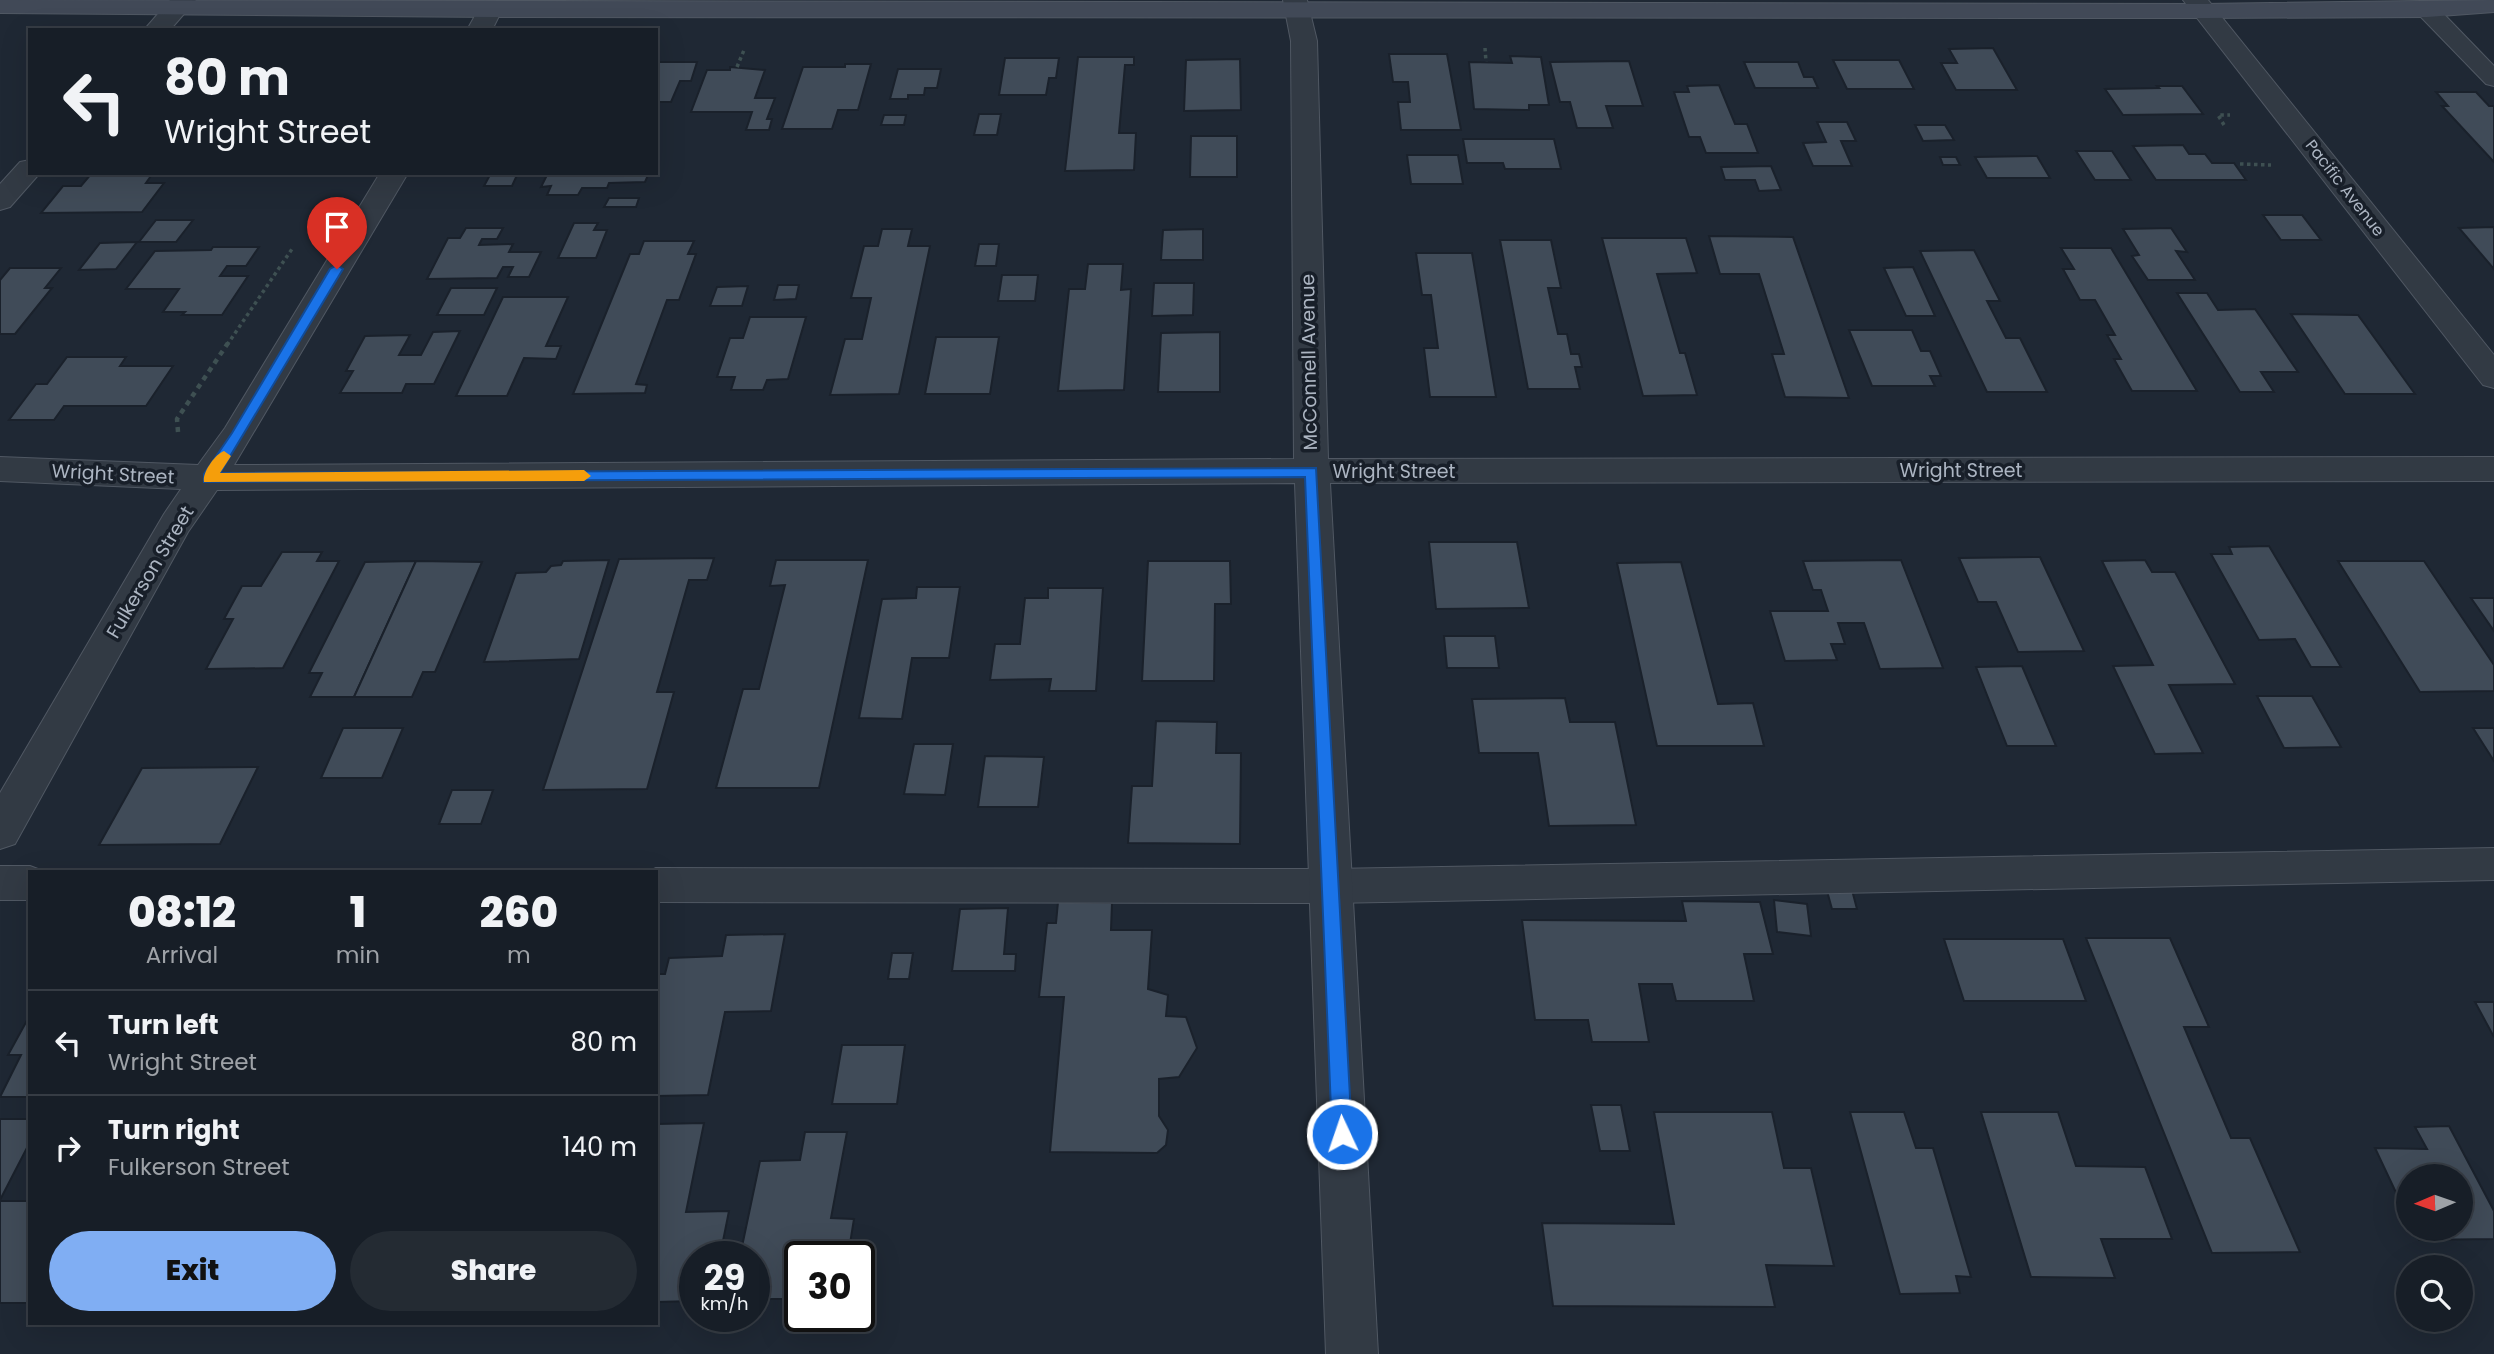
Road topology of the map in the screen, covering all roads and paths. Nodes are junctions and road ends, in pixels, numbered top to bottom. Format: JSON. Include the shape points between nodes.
{"nodes":[{"id":1,"x":180,"y":4,"type":"edge"},
{"id":2,"x":583,"y":4,"type":"edge"},
{"id":3,"x":676,"y":4,"type":"edge"},
{"id":4,"x":1296,"y":4,"type":"edge"},
{"id":5,"x":997,"y":5,"type":"edge"},
{"id":6,"x":2494,"y":5,"type":"edge"},
{"id":7,"x":0,"y":6,"type":"edge"},
{"id":8,"x":2200,"y":6,"type":"edge"},
{"id":9,"x":2427,"y":10,"type":"junction"},
{"id":10,"x":485,"y":20,"type":"edge"},
{"id":11,"x":158,"y":28,"type":"edge"},
{"id":12,"x":744,"y":48,"type":"dead end"},
{"id":13,"x":737,"y":67,"type":"dead end"},
{"id":14,"x":2494,"y":79,"type":"edge"},
{"id":15,"x":2240,"y":164,"type":"dead end"},
{"id":16,"x":2272,"y":165,"type":"dead end"},
{"id":17,"x":28,"y":170,"type":"edge"},
{"id":18,"x":393,"y":175,"type":"edge"},
{"id":19,"x":0,"y":201,"type":"edge"},
{"id":20,"x":298,"y":240,"type":"dead end"},
{"id":21,"x":2494,"y":377,"type":"edge"},
{"id":22,"x":179,"y":436,"type":"dead end"},
{"id":23,"x":0,"y":469,"type":"edge"},
{"id":24,"x":2494,"y":469,"type":"edge"},
{"id":25,"x":1311,"y":471,"type":"junction"},
{"id":26,"x":209,"y":478,"type":"junction"},
{"id":27,"x":0,"y":831,"type":"edge"},
{"id":28,"x":2494,"y":864,"type":"edge"},
{"id":29,"x":0,"y":883,"type":"edge"},
{"id":30,"x":28,"y":883,"type":"edge"},
{"id":31,"x":658,"y":885,"type":"edge"},
{"id":32,"x":1331,"y":886,"type":"junction"},
{"id":33,"x":1352,"y":1354,"type":"edge"}],
"edges":[{"from":1,"to":7,"type":"main road"},
{"from":1,"to":10,"type":"main road"},
{"from":1,"to":11,"type":"street"},
{"from":2,"to":3,"type":"main road"},
{"from":2,"to":10,"type":"main road"},
{"from":3,"to":5,"type":"main road"},
{"from":4,"to":5,"type":"main road"},
{"from":4,"to":8,"type":"main road"},
{"from":4,"to":25,"type":"street","name":"McConnell Avenue","via":[[1304,41]]},
{"from":6,"to":9,"type":"main road"},
{"from":8,"to":9,"type":"main road"},
{"from":8,"to":21,"type":"street","name":"Pacific Avenue"},
{"from":9,"to":14,"type":"lane"},
{"from":12,"to":13,"type":"path"},
{"from":15,"to":16,"type":"path"},
{"from":17,"to":19,"type":"street"},
{"from":18,"to":26,"type":"street","name":"Fulkerson Street"},
{"from":20,"to":22,"type":"path","via":[[177,419]]},
{"from":23,"to":26,"type":"street","name":"Wright Street"},
{"from":24,"to":25,"type":"street","name":"Wright Street"},
{"from":25,"to":26,"type":"street","name":"Wright Street"},
{"from":25,"to":32,"type":"street","name":"McConnell Avenue"},
{"from":26,"to":27,"type":"street","name":"Fulkerson Street","via":[[176,523]]},
{"from":28,"to":32,"type":"lane"},
{"from":29,"to":30,"type":"lane"},
{"from":31,"to":32,"type":"lane"},
{"from":32,"to":33,"type":"street","name":"McConnell Avenue"}]}
